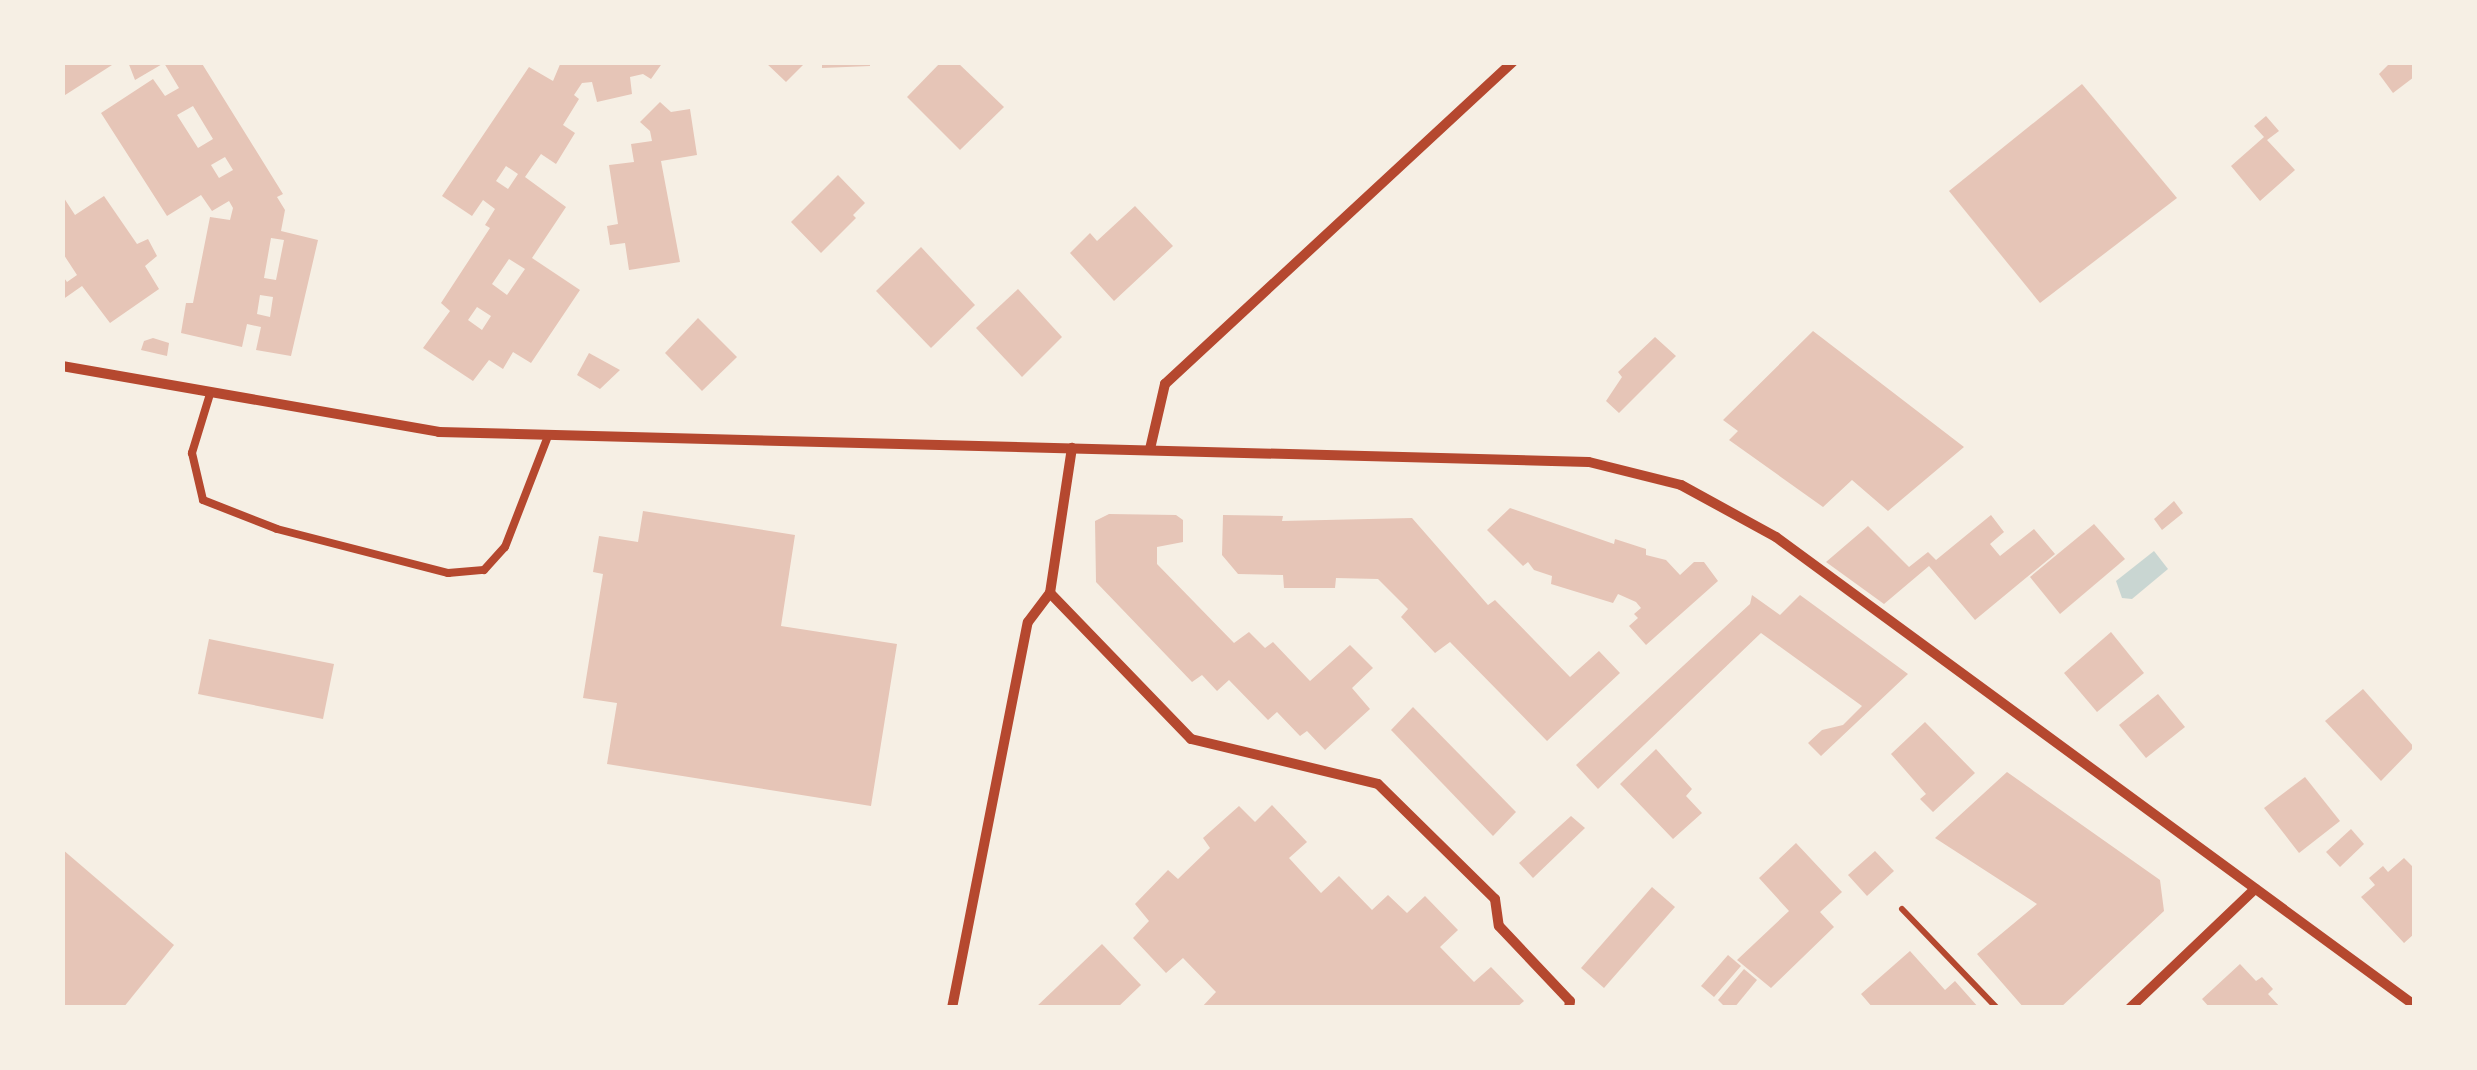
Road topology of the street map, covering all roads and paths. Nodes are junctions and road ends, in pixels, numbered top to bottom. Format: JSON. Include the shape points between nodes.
{"nodes":[{"id":1,"x":1513,"y":62,"type":"edge"},
{"id":2,"x":62,"y":366,"type":"edge"},
{"id":3,"x":210,"y":394,"type":"junction"},
{"id":4,"x":548,"y":436,"type":"junction"},
{"id":5,"x":1072,"y":448,"type":"junction"},
{"id":6,"x":1150,"y":449,"type":"junction"},
{"id":7,"x":1050,"y":593,"type":"junction"},
{"id":8,"x":2256,"y":888,"type":"junction"},
{"id":9,"x":1902,"y":909,"type":"dead end"},
{"id":10,"x":2414,"y":1004,"type":"edge"},
{"id":11,"x":952,"y":1008,"type":"edge"},
{"id":12,"x":1569,"y":1008,"type":"edge"},
{"id":13,"x":1997,"y":1008,"type":"edge"},
{"id":14,"x":2130,"y":1008,"type":"edge"}],
"edges":[{"from":1,"to":6,"type":"street","via":[[1165,384]]},
{"from":2,"to":3,"type":"street"},
{"from":3,"to":4,"type":"street","via":[[439,432]]},
{"from":3,"to":4,"type":"lane","via":[[192,452],[203,500],[276,529],[448,573],[484,570],[505,547]]},
{"from":4,"to":5,"type":"street"},
{"from":5,"to":6,"type":"street"},
{"from":5,"to":7,"type":"street"},
{"from":6,"to":8,"type":"street","via":[[1589,462],[1681,485],[1776,537]]},
{"from":7,"to":11,"type":"street","via":[[1028,622]]},
{"from":7,"to":12,"type":"street","via":[[1191,739],[1378,784],[1496,898],[1499,926],[1570,1001]]},
{"from":8,"to":10,"type":"street"},
{"from":8,"to":14,"type":"street"},
{"from":9,"to":13,"type":"path"}]}
